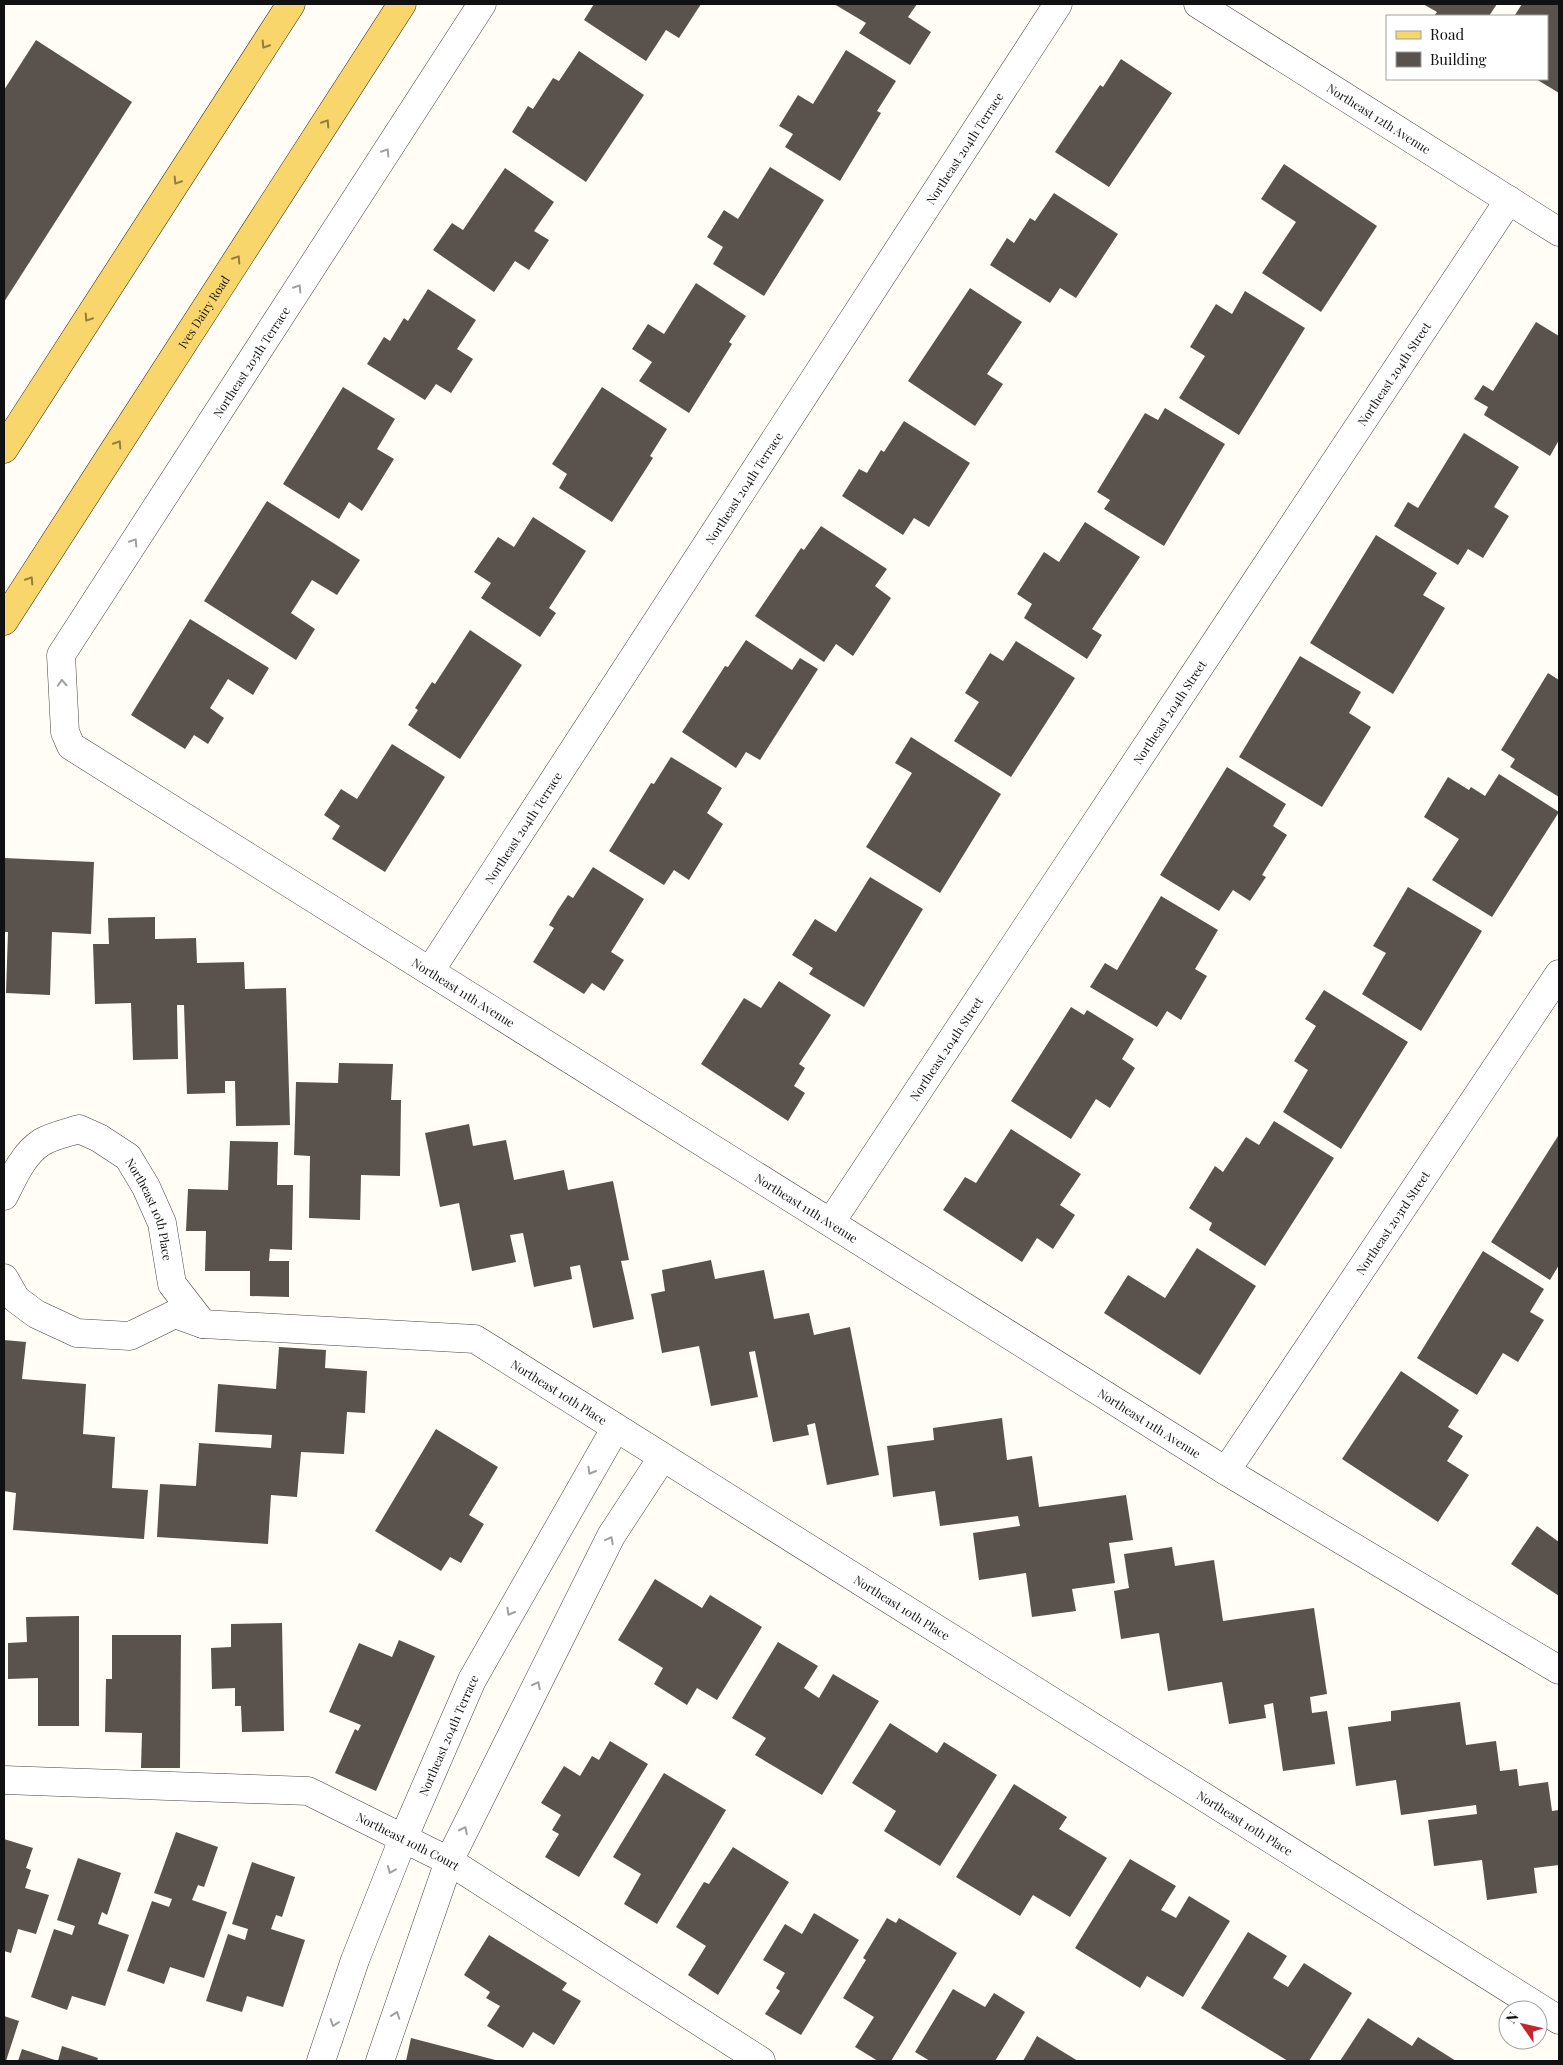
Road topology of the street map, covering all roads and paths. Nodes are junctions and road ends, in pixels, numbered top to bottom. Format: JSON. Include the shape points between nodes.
{"nodes":[{"id":1,"x":291,"y":4,"type":"edge"},
{"id":2,"x":402,"y":4,"type":"edge"},
{"id":3,"x":482,"y":4,"type":"edge"},
{"id":4,"x":1058,"y":4,"type":"edge"},
{"id":5,"x":1198,"y":4,"type":"edge"},
{"id":6,"x":1509,"y":200,"type":"junction"},
{"id":7,"x":1559,"y":232,"type":"edge"},
{"id":8,"x":4,"y":449,"type":"edge"},
{"id":9,"x":4,"y":621,"type":"edge"},
{"id":10,"x":64,"y":732,"type":"joint"},
{"id":11,"x":430,"y":971,"type":"junction"},
{"id":12,"x":1559,"y":974,"type":"edge"},
{"id":13,"x":4,"y":1196,"type":"edge"},
{"id":14,"x":831,"y":1222,"type":"junction"},
{"id":15,"x":4,"y":1278,"type":"edge"},
{"id":16,"x":203,"y":1324,"type":"junction"},
{"id":17,"x":615,"y":1429,"type":"junction"},
{"id":18,"x":662,"y":1458,"type":"junction"},
{"id":19,"x":1226,"y":1471,"type":"junction"},
{"id":20,"x":1559,"y":1670,"type":"edge"},
{"id":21,"x":4,"y":1780,"type":"edge"},
{"id":22,"x":403,"y":1839,"type":"junction"},
{"id":23,"x":449,"y":1862,"type":"junction"},
{"id":24,"x":1559,"y":2020,"type":"edge"},
{"id":25,"x":321,"y":2061,"type":"edge"},
{"id":26,"x":380,"y":2061,"type":"edge"},
{"id":27,"x":761,"y":2061,"type":"edge"}],
"edges":[{"from":1,"to":8,"type":"main road","one_way":true},
{"from":9,"to":2,"type":"main road","name":"Ives Dairy Road","one_way":true},
{"from":10,"to":3,"type":"street","name":"Northeast 205th Terrace","one_way":true,"via":[[61,655]]},
{"from":4,"to":11,"type":"street","name":"Northeast 204th Terrace"},
{"from":5,"to":6,"type":"street","name":"Northeast 12th Avenue"},
{"from":6,"to":7,"type":"street","name":"Northeast 12th Avenue"},
{"from":6,"to":14,"type":"street","name":"Northeast 204th Street"},
{"from":10,"to":11,"type":"street","name":"Northeast 11th Avenue","via":[[71,746]]},
{"from":11,"to":14,"type":"street","name":"Northeast 11th Avenue"},
{"from":12,"to":19,"type":"street","name":"Northeast 203rd Street"},
{"from":13,"to":16,"type":"street","name":"Northeast 10th Place","via":[[16,1172],[42,1142],[78,1129],[99,1138],[128,1157],[146,1187],[162,1223],[172,1284]]},
{"from":14,"to":19,"type":"street","name":"Northeast 11th Avenue"},
{"from":15,"to":16,"type":"street","name":"Northeast 10th Place","via":[[16,1299],[36,1314],[77,1333],[130,1336],[175,1314]]},
{"from":16,"to":17,"type":"street","name":"Northeast 10th Place","via":[[475,1340]]},
{"from":17,"to":18,"type":"street","name":"Northeast 10th Place"},
{"from":17,"to":22,"type":"street","name":"Northeast 204th Terrace","one_way":true,"via":[[472,1680]]},
{"from":23,"to":18,"type":"street","one_way":true,"via":[[611,1536]]},
{"from":18,"to":24,"type":"street","name":"Northeast 10th Place"},
{"from":19,"to":20,"type":"street","name":"Northeast 11th Avenue"},
{"from":21,"to":22,"type":"street","name":"Northeast 10th Court","via":[[308,1791]]},
{"from":22,"to":23,"type":"street","name":"Northeast 10th Court"},
{"from":22,"to":25,"type":"street","name":"Northeast 204th Terrace","one_way":true,"via":[[355,1960]]},
{"from":26,"to":23,"type":"street","one_way":true},
{"from":23,"to":27,"type":"street","name":"Northeast 10th Court"}]}
